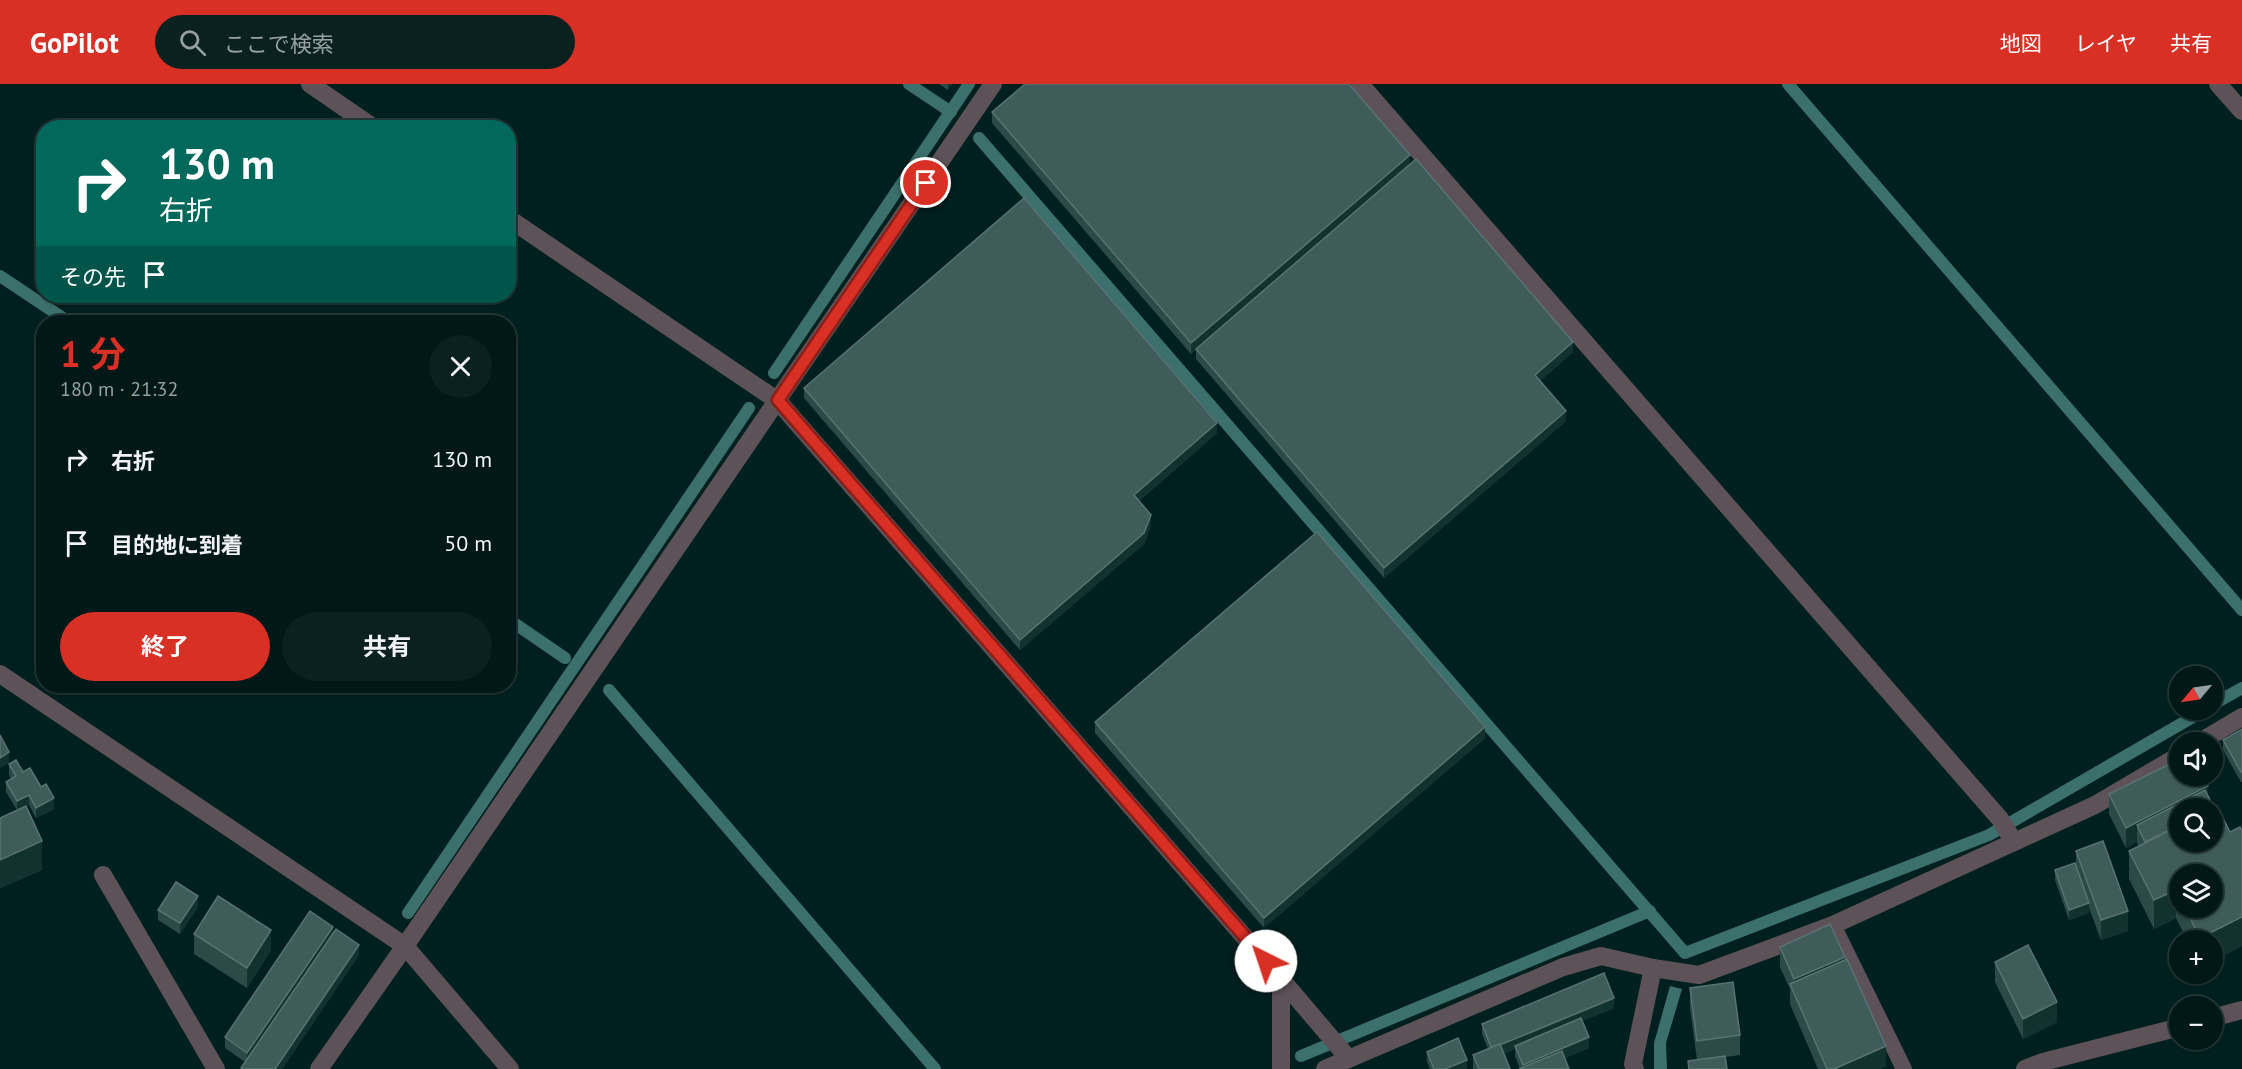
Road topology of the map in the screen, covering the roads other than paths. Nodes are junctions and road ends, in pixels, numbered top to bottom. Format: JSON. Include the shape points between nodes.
{"nodes":[{"id":1,"x":310,"y":84,"type":"edge"},
{"id":2,"x":993,"y":84,"type":"edge"},
{"id":3,"x":1360,"y":84,"type":"edge"},
{"id":4,"x":2218,"y":84,"type":"edge"},
{"id":5,"x":2242,"y":111,"type":"edge"},
{"id":6,"x":362,"y":120,"type":"edge"},
{"id":7,"x":516,"y":223,"type":"edge"},
{"id":8,"x":778,"y":400,"type":"junction"},
{"id":9,"x":0,"y":674,"type":"edge"},
{"id":10,"x":2242,"y":717,"type":"edge"},
{"id":11,"x":2217,"y":732,"type":"edge"},
{"id":12,"x":2169,"y":761,"type":"edge"},
{"id":13,"x":2007,"y":831,"type":"junction"},
{"id":14,"x":103,"y":875,"type":"dead end"},
{"id":15,"x":1833,"y":925,"type":"junction"},
{"id":16,"x":405,"y":946,"type":"junction"},
{"id":17,"x":1653,"y":968,"type":"junction"},
{"id":18,"x":1281,"y":979,"type":"junction"},
{"id":19,"x":2242,"y":1010,"type":"edge"},
{"id":20,"x":2223,"y":1015,"type":"edge"},
{"id":21,"x":2169,"y":1030,"type":"edge"},
{"id":22,"x":1340,"y":1048,"type":"junction"},
{"id":23,"x":216,"y":1069,"type":"edge"},
{"id":24,"x":319,"y":1069,"type":"edge"},
{"id":25,"x":510,"y":1069,"type":"edge"},
{"id":26,"x":1281,"y":1069,"type":"edge"},
{"id":27,"x":1325,"y":1069,"type":"edge"},
{"id":28,"x":1635,"y":1069,"type":"edge"},
{"id":29,"x":1904,"y":1069,"type":"edge"},
{"id":30,"x":2025,"y":1069,"type":"edge"}],
"edges":[{"from":1,"to":6,"type":"street"},
{"from":2,"to":8,"type":"street"},
{"from":3,"to":13,"type":"street"},
{"from":4,"to":5,"type":"street"},
{"from":7,"to":8,"type":"street"},
{"from":8,"to":16,"type":"street"},
{"from":8,"to":18,"type":"street"},
{"from":9,"to":16,"type":"street"},
{"from":10,"to":11,"type":"street"},
{"from":12,"to":13,"type":"street","via":[[2095,805]]},
{"from":13,"to":15,"type":"street"},
{"from":14,"to":23,"type":"street"},
{"from":15,"to":17,"type":"street","via":[[1699,975]]},
{"from":15,"to":29,"type":"lane"},
{"from":16,"to":24,"type":"street"},
{"from":16,"to":25,"type":"street"},
{"from":17,"to":22,"type":"street","via":[[1601,956]]},
{"from":17,"to":28,"type":"street"},
{"from":18,"to":22,"type":"street"},
{"from":18,"to":26,"type":"street"},
{"from":19,"to":20,"type":"street"},
{"from":21,"to":30,"type":"street"},
{"from":22,"to":27,"type":"street"}]}
